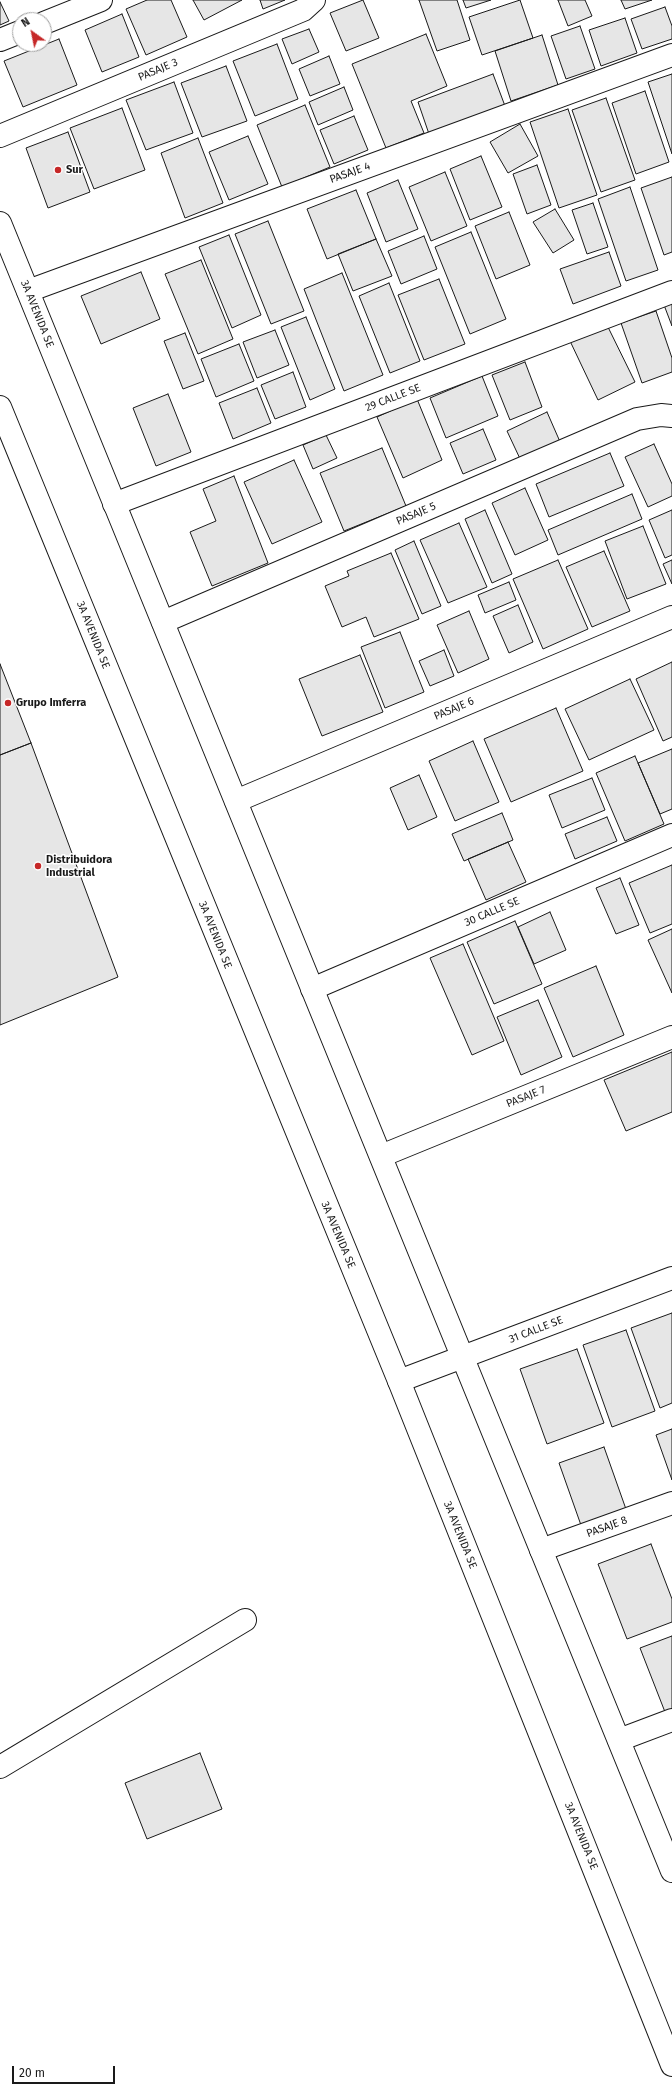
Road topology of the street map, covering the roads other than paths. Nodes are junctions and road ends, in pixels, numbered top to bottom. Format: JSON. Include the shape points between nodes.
{"nodes":[{"id":1,"x":101,"y":0,"type":"edge"},
{"id":2,"x":314,"y":0,"type":"edge"},
{"id":3,"x":52,"y":20,"type":"edge"},
{"id":4,"x":12,"y":35,"type":"edge"},
{"id":5,"x":0,"y":40,"type":"edge"},
{"id":6,"x":672,"y":55,"type":"edge"},
{"id":7,"x":0,"y":136,"type":"edge"},
{"id":8,"x":0,"y":223,"type":"edge"},
{"id":9,"x":28,"y":291,"type":"junction"},
{"id":10,"x":672,"y":292,"type":"edge"},
{"id":11,"x":0,"y":407,"type":"edge"},
{"id":12,"x":672,"y":416,"type":"edge"},
{"id":13,"x":114,"y":504,"type":"junction"},
{"id":14,"x":672,"y":617,"type":"edge"},
{"id":15,"x":163,"y":622,"type":"junction"},
{"id":16,"x":236,"y":802,"type":"junction"},
{"id":17,"x":672,"y":835,"type":"edge"},
{"id":18,"x":312,"y":989,"type":"junction"},
{"id":19,"x":672,"y":1037,"type":"edge"},
{"id":20,"x":380,"y":1156,"type":"junction"},
{"id":21,"x":672,"y":1278,"type":"edge"},
{"id":22,"x":463,"y":1358,"type":"junction"},
{"id":23,"x":399,"y":1382,"type":"junction"},
{"id":24,"x":672,"y":1503,"type":"edge"},
{"id":25,"x":541,"y":1550,"type":"junction"},
{"id":26,"x":245,"y":1620,"type":"dead end"},
{"id":27,"x":672,"y":1720,"type":"edge"},
{"id":28,"x":619,"y":1740,"type":"junction"},
{"id":29,"x":0,"y":1767,"type":"edge"},
{"id":30,"x":672,"y":1871,"type":"edge"},
{"id":31,"x":672,"y":2065,"type":"edge"}],
"edges":[{"from":1,"to":3,"type":"main road"},
{"from":2,"to":7,"type":"main road","name":"PASAJE 3","via":[[303,10]]},
{"from":4,"to":5,"type":"main road"},
{"from":6,"to":9,"type":"main road","name":"PASAJE 4"},
{"from":8,"to":9,"type":"main road","name":"3A AVENIDA SE"},
{"from":9,"to":13,"type":"main road","name":"3A AVENIDA SE"},
{"from":10,"to":13,"type":"main road","name":"29 CALLE SE"},
{"from":11,"to":23,"type":"main road","name":"3A AVENIDA SE"},
{"from":12,"to":15,"type":"main road","name":"PASAJE 5","via":[[637,419]]},
{"from":13,"to":15,"type":"main road","name":"3A AVENIDA SE"},
{"from":14,"to":16,"type":"main road","name":"PASAJE 6"},
{"from":15,"to":16,"type":"main road","name":"3A AVENIDA SE"},
{"from":16,"to":18,"type":"main road","name":"3A AVENIDA SE"},
{"from":17,"to":18,"type":"main road","name":"30 CALLE SE"},
{"from":18,"to":20,"type":"main road","name":"3A AVENIDA SE"},
{"from":19,"to":20,"type":"main road","name":"PASAJE 7"},
{"from":20,"to":22,"type":"main road","name":"3A AVENIDA SE"},
{"from":21,"to":22,"type":"main road","name":"31 CALLE SE"},
{"from":22,"to":23,"type":"main road","name":"31 CALLE SE"},
{"from":22,"to":25,"type":"main road","name":"3A AVENIDA SE"},
{"from":23,"to":31,"type":"main road","name":"3A AVENIDA SE"},
{"from":24,"to":25,"type":"main road","name":"PASAJE 8"},
{"from":25,"to":28,"type":"main road","name":"3A AVENIDA SE"},
{"from":26,"to":29,"type":"main road"},
{"from":27,"to":28,"type":"main road"},
{"from":28,"to":30,"type":"main road","name":"3A AVENIDA SE"}]}
